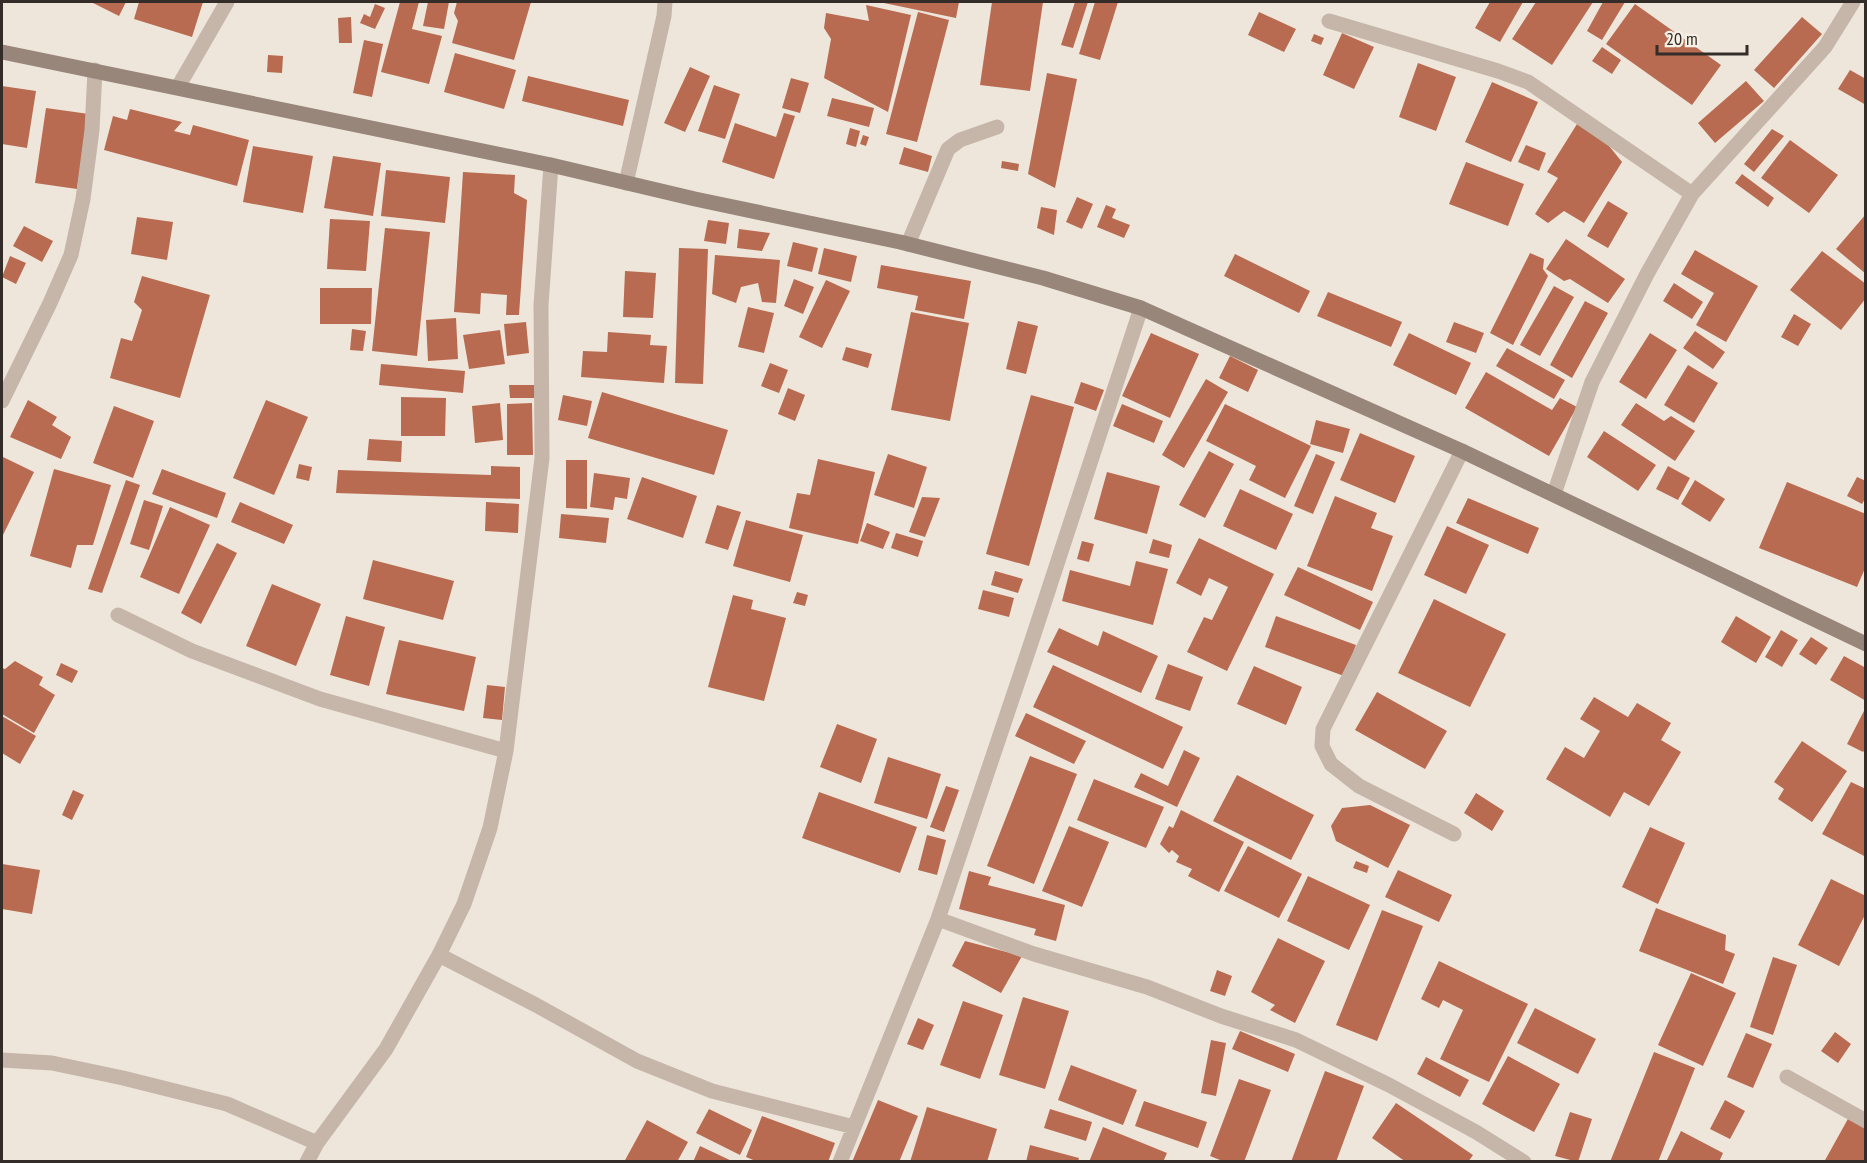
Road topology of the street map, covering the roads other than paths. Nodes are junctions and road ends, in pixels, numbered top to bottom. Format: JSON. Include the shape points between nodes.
{"nodes":[{"id":1,"x":227,"y":2,"type":"edge"},
{"id":2,"x":665,"y":2,"type":"edge"},
{"id":3,"x":1853,"y":2,"type":"edge"},
{"id":4,"x":1329,"y":21,"type":"dead end"},
{"id":5,"x":2,"y":52,"type":"edge"},
{"id":6,"x":95,"y":70,"type":"junction"},
{"id":7,"x":178,"y":87,"type":"junction"},
{"id":8,"x":997,"y":127,"type":"dead end"},
{"id":9,"x":551,"y":165,"type":"junction"},
{"id":10,"x":626,"y":183,"type":"junction"},
{"id":11,"x":1692,"y":194,"type":"junction"},
{"id":12,"x":908,"y":244,"type":"junction"},
{"id":13,"x":1141,"y":308,"type":"junction"},
{"id":14,"x":2,"y":401,"type":"edge"},
{"id":15,"x":1462,"y":451,"type":"junction"},
{"id":16,"x":1554,"y":494,"type":"junction"},
{"id":17,"x":118,"y":615,"type":"dead end"},
{"id":18,"x":1866,"y":644,"type":"edge"},
{"id":19,"x":506,"y":751,"type":"junction"},
{"id":20,"x":1454,"y":834,"type":"dead end"},
{"id":21,"x":938,"y":919,"type":"junction"},
{"id":22,"x":440,"y":955,"type":"junction"},
{"id":23,"x":2,"y":1060,"type":"edge"},
{"id":24,"x":1787,"y":1077,"type":"dead end"},
{"id":25,"x":1866,"y":1120,"type":"edge"},
{"id":26,"x":854,"y":1127,"type":"junction"},
{"id":27,"x":317,"y":1143,"type":"junction"},
{"id":28,"x":307,"y":1161,"type":"edge"},
{"id":29,"x":840,"y":1161,"type":"edge"},
{"id":30,"x":1524,"y":1161,"type":"edge"}],
"edges":[{"from":1,"to":7,"type":"street"},
{"from":2,"to":10,"type":"street"},
{"from":3,"to":11,"type":"street","via":[[1826,47]]},
{"from":4,"to":11,"type":"street","via":[[1528,82]]},
{"from":5,"to":6,"type":"street"},
{"from":6,"to":7,"type":"street"},
{"from":6,"to":14,"type":"street","via":[[83,199],[70,255]]},
{"from":7,"to":9,"type":"street"},
{"from":8,"to":12,"type":"street","via":[[960,140],[948,149]]},
{"from":9,"to":10,"type":"street"},
{"from":9,"to":19,"type":"street","via":[[541,305],[542,458]]},
{"from":10,"to":12,"type":"street"},
{"from":11,"to":16,"type":"street","via":[[1592,382]]},
{"from":12,"to":13,"type":"street"},
{"from":13,"to":15,"type":"street"},
{"from":13,"to":21,"type":"street"},
{"from":15,"to":16,"type":"street"},
{"from":15,"to":20,"type":"street","via":[[1323,729],[1322,746],[1330,764],[1359,786]]},
{"from":16,"to":18,"type":"street"},
{"from":17,"to":19,"type":"street","via":[[192,651],[320,699]]},
{"from":19,"to":22,"type":"street","via":[[490,828],[464,904]]},
{"from":21,"to":26,"type":"street"},
{"from":21,"to":30,"type":"street","via":[[1296,1040],[1389,1085]]},
{"from":22,"to":26,"type":"street","via":[[637,1061],[712,1091]]},
{"from":22,"to":27,"type":"street","via":[[386,1049]]},
{"from":23,"to":27,"type":"street","via":[[52,1063],[227,1104]]},
{"from":24,"to":25,"type":"street"},
{"from":26,"to":29,"type":"street"},
{"from":27,"to":28,"type":"street"}]}
